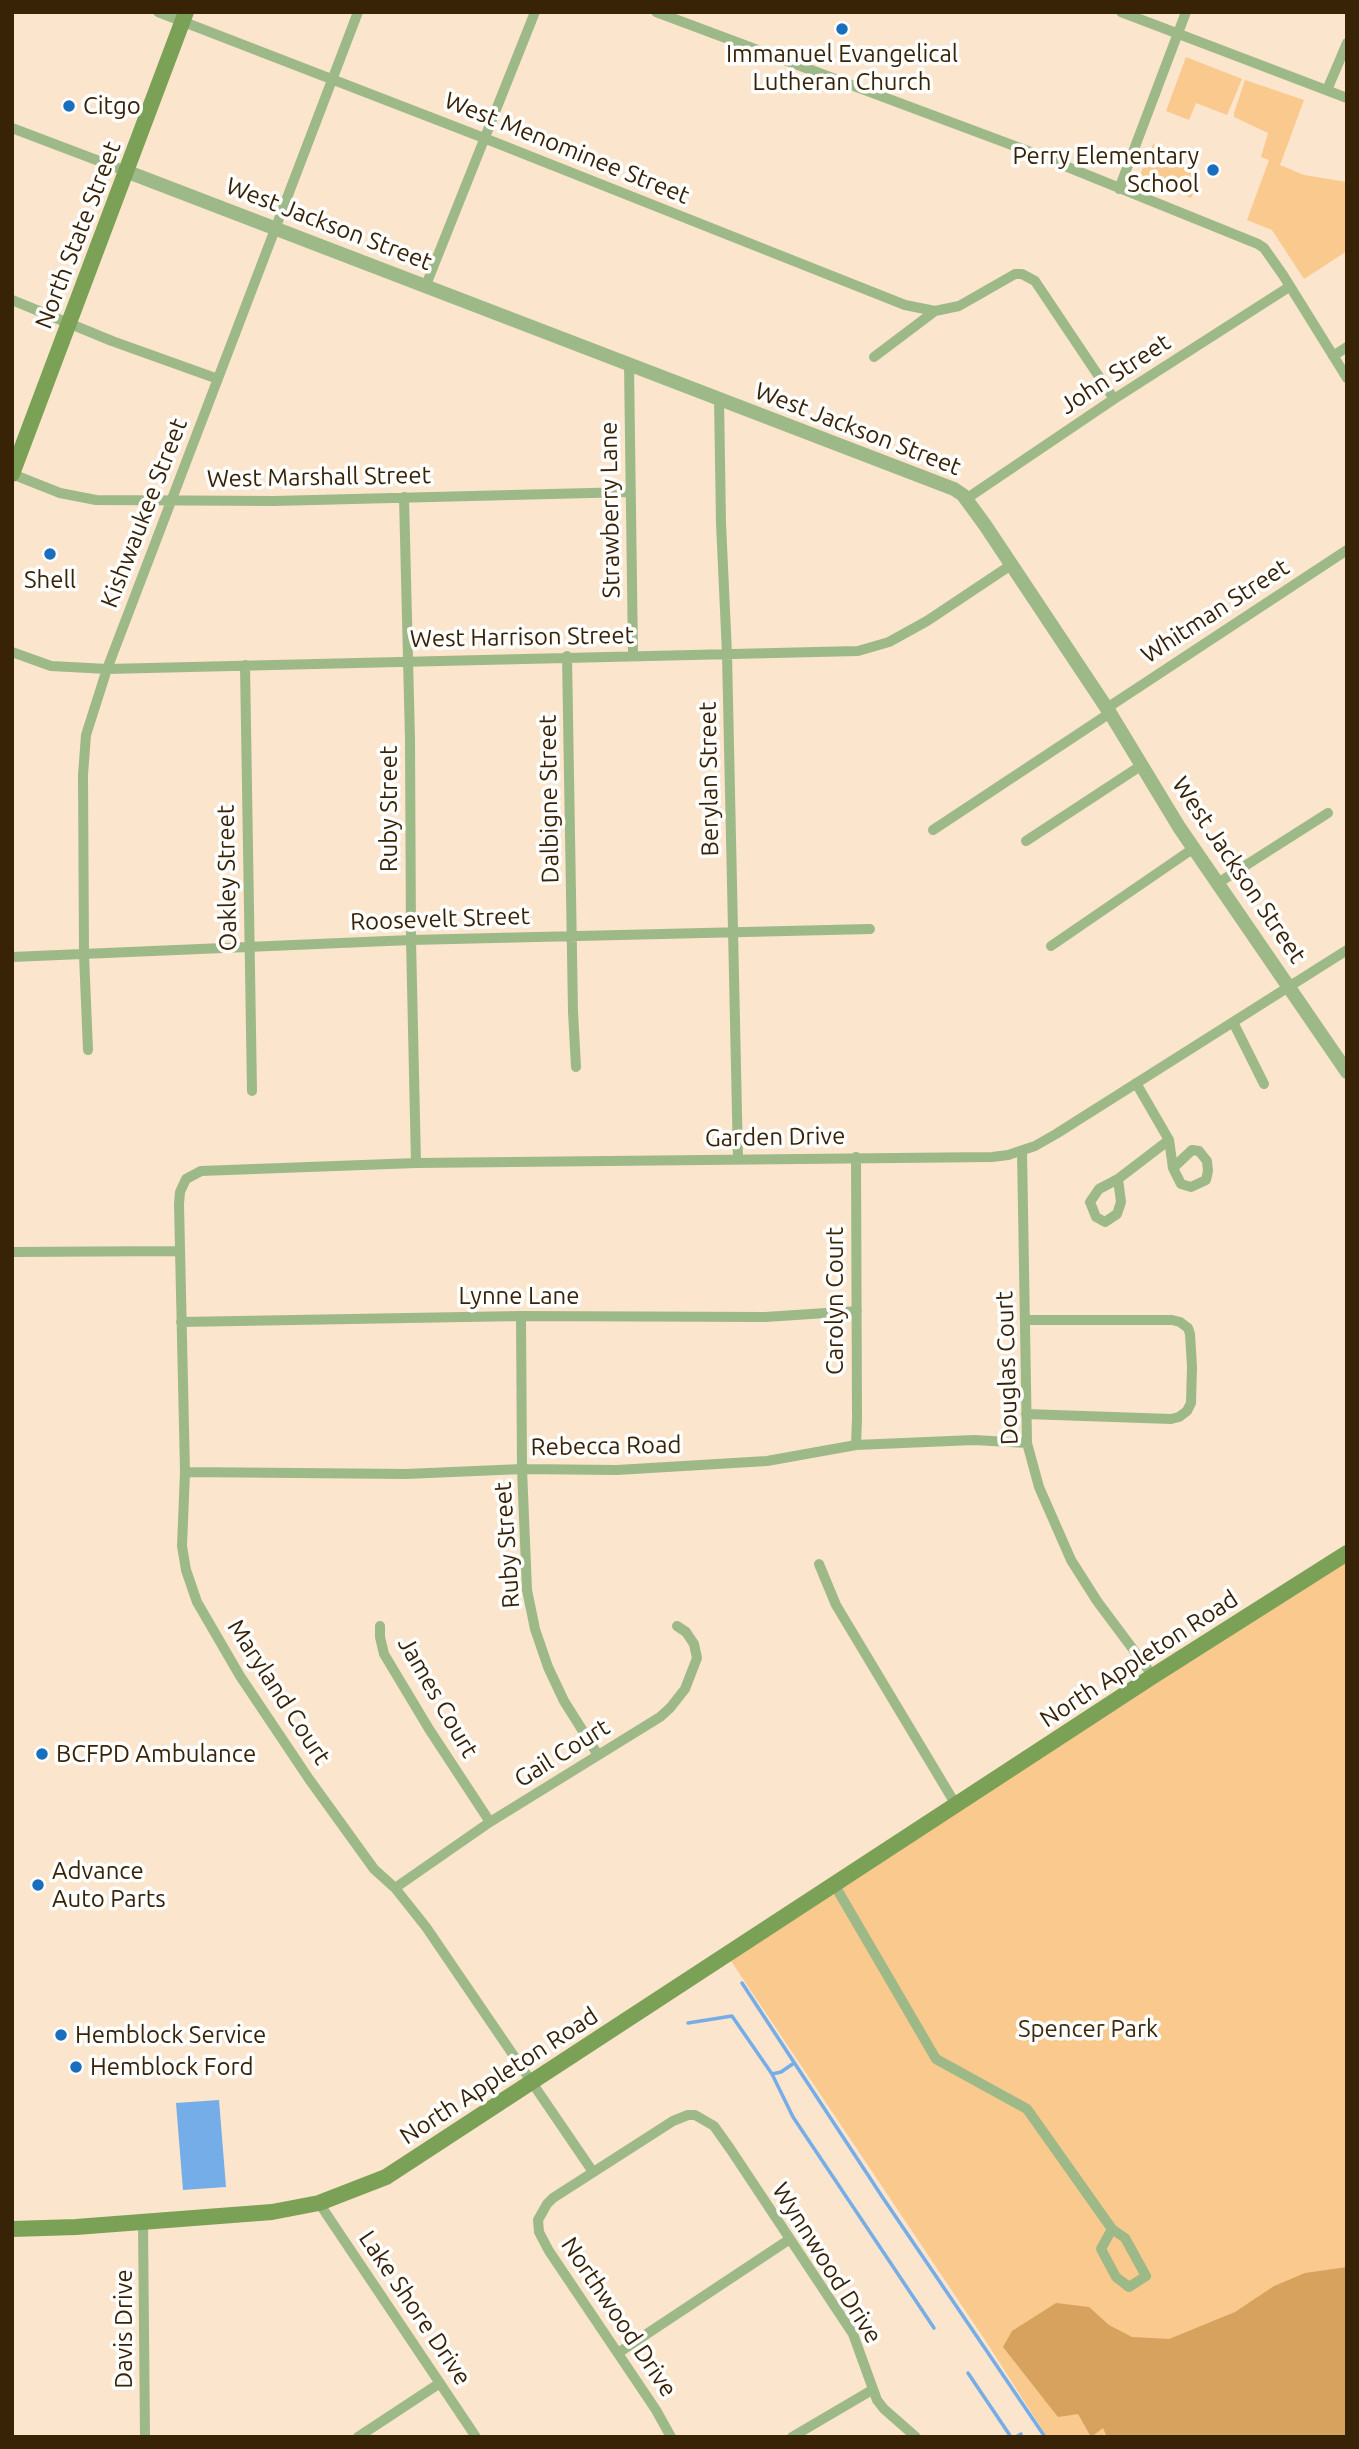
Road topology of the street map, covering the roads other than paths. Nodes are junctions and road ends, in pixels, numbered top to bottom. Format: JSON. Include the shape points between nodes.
{"nodes":[{"id":1,"x":158,"y":12,"type":"edge"},
{"id":2,"x":358,"y":12,"type":"edge"},
{"id":3,"x":535,"y":12,"type":"edge"},
{"id":4,"x":656,"y":12,"type":"edge"},
{"id":5,"x":1121,"y":12,"type":"edge"},
{"id":6,"x":1186,"y":12,"type":"edge"},
{"id":7,"x":184,"y":17,"type":"edge"},
{"id":8,"x":1177,"y":34,"type":"junction"},
{"id":9,"x":1347,"y":43,"type":"edge"},
{"id":10,"x":332,"y":79,"type":"junction"},
{"id":11,"x":1327,"y":90,"type":"junction"},
{"id":12,"x":1347,"y":98,"type":"edge"},
{"id":13,"x":12,"y":128,"type":"edge"},
{"id":14,"x":484,"y":138,"type":"junction"},
{"id":15,"x":128,"y":172,"type":"junction"},
{"id":16,"x":1119,"y":189,"type":"junction"},
{"id":17,"x":276,"y":227,"type":"junction"},
{"id":18,"x":426,"y":285,"type":"junction"},
{"id":19,"x":1289,"y":287,"type":"junction"},
{"id":20,"x":12,"y":300,"type":"edge"},
{"id":21,"x":935,"y":311,"type":"junction"},
{"id":22,"x":69,"y":322,"type":"junction"},
{"id":23,"x":1347,"y":347,"type":"edge"},
{"id":24,"x":1333,"y":356,"type":"junction"},
{"id":25,"x":874,"y":357,"type":"dead end"},
{"id":26,"x":629,"y":365,"type":"junction"},
{"id":27,"x":1347,"y":378,"type":"edge"},
{"id":28,"x":218,"y":379,"type":"junction"},
{"id":29,"x":719,"y":398,"type":"junction"},
{"id":30,"x":1114,"y":399,"type":"junction"},
{"id":31,"x":12,"y":474,"type":"edge"},
{"id":32,"x":630,"y":492,"type":"junction"},
{"id":33,"x":404,"y":497,"type":"junction"},
{"id":34,"x":966,"y":499,"type":"junction"},
{"id":35,"x":171,"y":500,"type":"junction"},
{"id":36,"x":1347,"y":550,"type":"edge"},
{"id":37,"x":1011,"y":565,"type":"junction"},
{"id":38,"x":12,"y":652,"type":"edge"},
{"id":39,"x":727,"y":654,"type":"junction"},
{"id":40,"x":633,"y":655,"type":"junction"},
{"id":41,"x":567,"y":656,"type":"junction"},
{"id":42,"x":407,"y":661,"type":"junction"},
{"id":43,"x":245,"y":666,"type":"junction"},
{"id":44,"x":107,"y":669,"type":"junction"},
{"id":45,"x":1109,"y":710,"type":"junction"},
{"id":46,"x":1142,"y":765,"type":"junction"},
{"id":47,"x":1328,"y":813,"type":"dead end"},
{"id":48,"x":933,"y":830,"type":"dead end"},
{"id":49,"x":1026,"y":841,"type":"dead end"},
{"id":50,"x":1194,"y":848,"type":"junction"},
{"id":51,"x":1218,"y":883,"type":"junction"},
{"id":52,"x":870,"y":929,"type":"dead end"},
{"id":53,"x":732,"y":931,"type":"junction"},
{"id":54,"x":572,"y":935,"type":"junction"},
{"id":55,"x":411,"y":940,"type":"junction"},
{"id":56,"x":1051,"y":946,"type":"dead end"},
{"id":57,"x":250,"y":947,"type":"junction"},
{"id":58,"x":1347,"y":950,"type":"edge"},
{"id":59,"x":84,"y":955,"type":"junction"},
{"id":60,"x":12,"y":957,"type":"edge"},
{"id":61,"x":1290,"y":987,"type":"junction"},
{"id":62,"x":1233,"y":1022,"type":"junction"},
{"id":63,"x":88,"y":1051,"type":"dead end"},
{"id":64,"x":576,"y":1066,"type":"dead end"},
{"id":65,"x":1347,"y":1072,"type":"edge"},
{"id":66,"x":1136,"y":1083,"type":"junction"},
{"id":67,"x":1264,"y":1084,"type":"dead end"},
{"id":68,"x":252,"y":1091,"type":"dead end"},
{"id":69,"x":1169,"y":1140,"type":"junction"},
{"id":70,"x":1022,"y":1151,"type":"junction"},
{"id":71,"x":856,"y":1157,"type":"junction"},
{"id":72,"x":738,"y":1159,"type":"junction"},
{"id":73,"x":416,"y":1163,"type":"junction"},
{"id":74,"x":1173,"y":1168,"type":"dead end"},
{"id":75,"x":213,"y":1170,"type":"joint"},
{"id":76,"x":1118,"y":1179,"type":"dead end"},
{"id":77,"x":180,"y":1251,"type":"junction"},
{"id":78,"x":12,"y":1252,"type":"edge"},
{"id":79,"x":857,"y":1311,"type":"junction"},
{"id":80,"x":521,"y":1316,"type":"junction"},
{"id":81,"x":1024,"y":1320,"type":"junction"},
{"id":82,"x":181,"y":1322,"type":"junction"},
{"id":83,"x":1026,"y":1414,"type":"junction"},
{"id":84,"x":1027,"y":1443,"type":"junction"},
{"id":85,"x":856,"y":1445,"type":"junction"},
{"id":86,"x":522,"y":1469,"type":"junction"},
{"id":87,"x":185,"y":1472,"type":"junction"},
{"id":88,"x":1347,"y":1553,"type":"edge"},
{"id":89,"x":820,"y":1564,"type":"dead end"},
{"id":90,"x":380,"y":1626,"type":"dead end"},
{"id":91,"x":677,"y":1626,"type":"dead end"},
{"id":92,"x":1153,"y":1676,"type":"junction"},
{"id":93,"x":598,"y":1755,"type":"junction"},
{"id":94,"x":956,"y":1805,"type":"junction"},
{"id":95,"x":490,"y":1822,"type":"junction"},
{"id":96,"x":834,"y":1884,"type":"junction"},
{"id":97,"x":395,"y":1888,"type":"junction"},
{"id":98,"x":532,"y":2082,"type":"junction"},
{"id":99,"x":593,"y":2172,"type":"junction"},
{"id":100,"x":319,"y":2203,"type":"junction"},
{"id":101,"x":144,"y":2222,"type":"junction"},
{"id":102,"x":12,"y":2229,"type":"edge"},
{"id":103,"x":1112,"y":2229,"type":"junction"},
{"id":104,"x":790,"y":2239,"type":"junction"},
{"id":105,"x":618,"y":2353,"type":"junction"},
{"id":106,"x":440,"y":2383,"type":"junction"},
{"id":107,"x":872,"y":2390,"type":"junction"},
{"id":108,"x":145,"y":2437,"type":"edge"},
{"id":109,"x":358,"y":2437,"type":"edge"},
{"id":110,"x":476,"y":2437,"type":"edge"},
{"id":111,"x":671,"y":2437,"type":"edge"},
{"id":112,"x":792,"y":2437,"type":"edge"},
{"id":113,"x":916,"y":2437,"type":"edge"}],
"edges":[{"from":1,"to":7,"type":"street","name":"West Menominee Street"},
{"from":2,"to":10,"type":"street","name":"Kishwaukee Street"},
{"from":3,"to":14,"type":"street"},
{"from":4,"to":16,"type":"street"},
{"from":5,"to":8,"type":"street"},
{"from":6,"to":8,"type":"street"},
{"from":7,"to":10,"type":"street","name":"West Menominee Street"},
{"from":7,"to":15,"type":"main road","name":"North State Street"},
{"from":8,"to":11,"type":"street"},
{"from":8,"to":16,"type":"street"},
{"from":9,"to":11,"type":"street"},
{"from":10,"to":14,"type":"street","name":"West Menominee Street"},
{"from":10,"to":17,"type":"street","name":"Kishwaukee Street"},
{"from":11,"to":12,"type":"street"},
{"from":13,"to":15,"type":"street"},
{"from":14,"to":18,"type":"street"},
{"from":14,"to":21,"type":"street","name":"West Menominee Street","via":[[905,305]]},
{"from":15,"to":17,"type":"street","name":"West Jackson Street"},
{"from":15,"to":22,"type":"main road","name":"North State Street"},
{"from":16,"to":19,"type":"street","via":[[1258,244]]},
{"from":17,"to":18,"type":"street","name":"West Jackson Street"},
{"from":17,"to":28,"type":"street","name":"Kishwaukee Street"},
{"from":18,"to":26,"type":"street","name":"West Jackson Street"},
{"from":19,"to":24,"type":"street"},
{"from":19,"to":30,"type":"street","name":"John Street"},
{"from":20,"to":22,"type":"street"},
{"from":21,"to":25,"type":"street"},
{"from":21,"to":30,"type":"street","via":[[959,306],[1022,274],[1035,281]]},
{"from":22,"to":28,"type":"street"},
{"from":22,"to":31,"type":"main road","name":"North State Street"},
{"from":23,"to":24,"type":"street"},
{"from":24,"to":27,"type":"street"},
{"from":26,"to":29,"type":"street","name":"West Jackson Street"},
{"from":26,"to":32,"type":"street","name":"Strawberry Lane"},
{"from":28,"to":35,"type":"street","name":"Kishwaukee Street"},
{"from":29,"to":34,"type":"street","name":"West Jackson Street","via":[[954,489]]},
{"from":29,"to":39,"type":"street","name":"Berylan Street"},
{"from":30,"to":34,"type":"street","name":"John Street"},
{"from":31,"to":35,"type":"street","name":"West Marshall Street","via":[[96,500]]},
{"from":32,"to":33,"type":"street","name":"West Marshall Street"},
{"from":32,"to":40,"type":"street","name":"Strawberry Lane"},
{"from":33,"to":35,"type":"street","name":"West Marshall Street"},
{"from":33,"to":42,"type":"street","name":"Ruby Street"},
{"from":34,"to":37,"type":"street","name":"West Jackson Street"},
{"from":35,"to":44,"type":"street","name":"Kishwaukee Street"},
{"from":36,"to":45,"type":"street","name":"Whitman Street"},
{"from":37,"to":39,"type":"street","name":"West Harrison Street","via":[[889,642],[858,651]]},
{"from":37,"to":45,"type":"street","name":"West Jackson Street"},
{"from":38,"to":44,"type":"street","name":"West Harrison Street","via":[[51,666]]},
{"from":39,"to":40,"type":"street","name":"West Harrison Street"},
{"from":39,"to":53,"type":"street","name":"Berylan Street"},
{"from":40,"to":41,"type":"street","name":"West Harrison Street"},
{"from":41,"to":42,"type":"street","name":"West Harrison Street"},
{"from":41,"to":54,"type":"street","name":"Dalbigne Street"},
{"from":42,"to":43,"type":"street","name":"West Harrison Street"},
{"from":42,"to":55,"type":"street","name":"Ruby Street"},
{"from":43,"to":44,"type":"street","name":"West Harrison Street"},
{"from":43,"to":57,"type":"street","name":"Oakley Street"},
{"from":44,"to":59,"type":"street","name":"Kishwaukee Street","via":[[86,735]]},
{"from":45,"to":46,"type":"street","name":"West Jackson Street"},
{"from":45,"to":48,"type":"street","name":"Whitman Street"},
{"from":46,"to":49,"type":"street"},
{"from":46,"to":50,"type":"street","name":"West Jackson Street"},
{"from":47,"to":51,"type":"street"},
{"from":50,"to":51,"type":"street","name":"West Jackson Street"},
{"from":50,"to":56,"type":"street"},
{"from":51,"to":61,"type":"street","name":"West Jackson Street"},
{"from":52,"to":53,"type":"street","name":"Roosevelt Street"},
{"from":53,"to":54,"type":"street","name":"Roosevelt Street"},
{"from":53,"to":72,"type":"street","name":"Berylan Street"},
{"from":54,"to":55,"type":"street","name":"Roosevelt Street"},
{"from":54,"to":64,"type":"street","name":"Dalbigne Street"},
{"from":55,"to":57,"type":"street","name":"Roosevelt Street"},
{"from":55,"to":73,"type":"street","name":"Ruby Street"},
{"from":57,"to":59,"type":"street","name":"Roosevelt Street"},
{"from":57,"to":68,"type":"street","name":"Oakley Street"},
{"from":58,"to":61,"type":"street","name":"Garden Drive"},
{"from":59,"to":60,"type":"street","name":"Roosevelt Street"},
{"from":59,"to":63,"type":"street","name":"Kishwaukee Street"},
{"from":61,"to":62,"type":"street","name":"Garden Drive"},
{"from":61,"to":65,"type":"street","name":"West Jackson Street"},
{"from":62,"to":66,"type":"street","name":"Garden Drive"},
{"from":62,"to":67,"type":"street"},
{"from":66,"to":69,"type":"street"},
{"from":66,"to":70,"type":"street","name":"Garden Drive"},
{"from":69,"to":74,"type":"street"},
{"from":69,"to":76,"type":"street"},
{"from":70,"to":71,"type":"street","name":"Garden Drive","via":[[992,1157]]},
{"from":70,"to":81,"type":"street","name":"Douglas Court"},
{"from":71,"to":72,"type":"street","name":"Garden Drive"},
{"from":71,"to":79,"type":"street","name":"Carolyn Court"},
{"from":72,"to":73,"type":"street","name":"Garden Drive"},
{"from":73,"to":75,"type":"street","name":"Garden Drive"},
{"from":75,"to":77,"type":"street","name":"Maryland Court","via":[[191,1175],[180,1192]]},
{"from":77,"to":78,"type":"street"},
{"from":77,"to":82,"type":"street","name":"Maryland Court"},
{"from":79,"to":80,"type":"street","name":"Lynne Lane","via":[[765,1317]]},
{"from":79,"to":85,"type":"street","name":"Carolyn Court"},
{"from":80,"to":82,"type":"street","name":"Lynne Lane"},
{"from":80,"to":86,"type":"street","name":"Ruby Street"},
{"from":81,"to":83,"type":"street","name":"Douglas Court"},
{"from":81,"to":83,"type":"street","via":[[1180,1322],[1190,1334],[1192,1367],[1191,1403],[1179,1417]]},
{"from":82,"to":87,"type":"street","name":"Maryland Court"},
{"from":83,"to":84,"type":"street","name":"Douglas Court"},
{"from":84,"to":85,"type":"street","name":"Rebecca Road","via":[[974,1440]]},
{"from":84,"to":92,"type":"street","name":"Douglas Court","via":[[1039,1486],[1071,1560]]},
{"from":85,"to":86,"type":"street","name":"Rebecca Road","via":[[767,1461],[617,1470]]},
{"from":86,"to":87,"type":"street","name":"Rebecca Road","via":[[406,1474]]},
{"from":86,"to":93,"type":"street","name":"Ruby Street","via":[[527,1590],[535,1629],[564,1701]]},
{"from":87,"to":97,"type":"street","name":"Maryland Court","via":[[182,1546],[197,1602],[309,1779],[374,1869]]},
{"from":88,"to":92,"type":"main road","name":"North Appleton Road"},
{"from":89,"to":94,"type":"street","via":[[836,1605]]},
{"from":90,"to":95,"type":"street","name":"James Court","via":[[384,1654]]},
{"from":91,"to":93,"type":"street","name":"Gail Court","via":[[694,1644],[697,1658],[685,1689],[660,1717]]},
{"from":92,"to":94,"type":"main road","name":"North Appleton Road"},
{"from":93,"to":95,"type":"street","name":"Gail Court"},
{"from":94,"to":96,"type":"main road","name":"North Appleton Road"},
{"from":95,"to":97,"type":"street","name":"Gail Court"},
{"from":96,"to":98,"type":"main road","name":"North Appleton Road"},
{"from":96,"to":103,"type":"street","via":[[936,2059],[1027,2109]]},
{"from":97,"to":98,"type":"street","name":"Maryland Court"},
{"from":98,"to":99,"type":"street","name":"Maryland Court"},
{"from":98,"to":100,"type":"main road","name":"North Appleton Road","via":[[386,2178]]},
{"from":99,"to":104,"type":"street","name":"Wynnwood Drive","via":[[673,2121],[695,2115],[714,2126]]},
{"from":99,"to":105,"type":"street","name":"Northwood Drive","via":[[547,2204],[538,2220],[538,2232]]},
{"from":100,"to":101,"type":"main road","name":"North Appleton Road","via":[[272,2212]]},
{"from":100,"to":106,"type":"street","name":"Lake Shore Drive"},
{"from":101,"to":102,"type":"main road","name":"North Appleton Road"},
{"from":101,"to":108,"type":"street","name":"Davis Drive"},
{"from":103,"to":103,"type":"street","via":[[1101,2249],[1116,2277],[1129,2287],[1146,2276],[1125,2238]]},
{"from":104,"to":105,"type":"street"},
{"from":104,"to":107,"type":"street","name":"Wynnwood Drive","via":[[853,2334]]},
{"from":105,"to":111,"type":"street","name":"Northwood Drive"},
{"from":106,"to":109,"type":"street"},
{"from":106,"to":110,"type":"street","name":"Lake Shore Drive"},
{"from":107,"to":112,"type":"street"},
{"from":107,"to":113,"type":"street","name":"Wynnwood Drive","via":[[884,2409]]}]}
